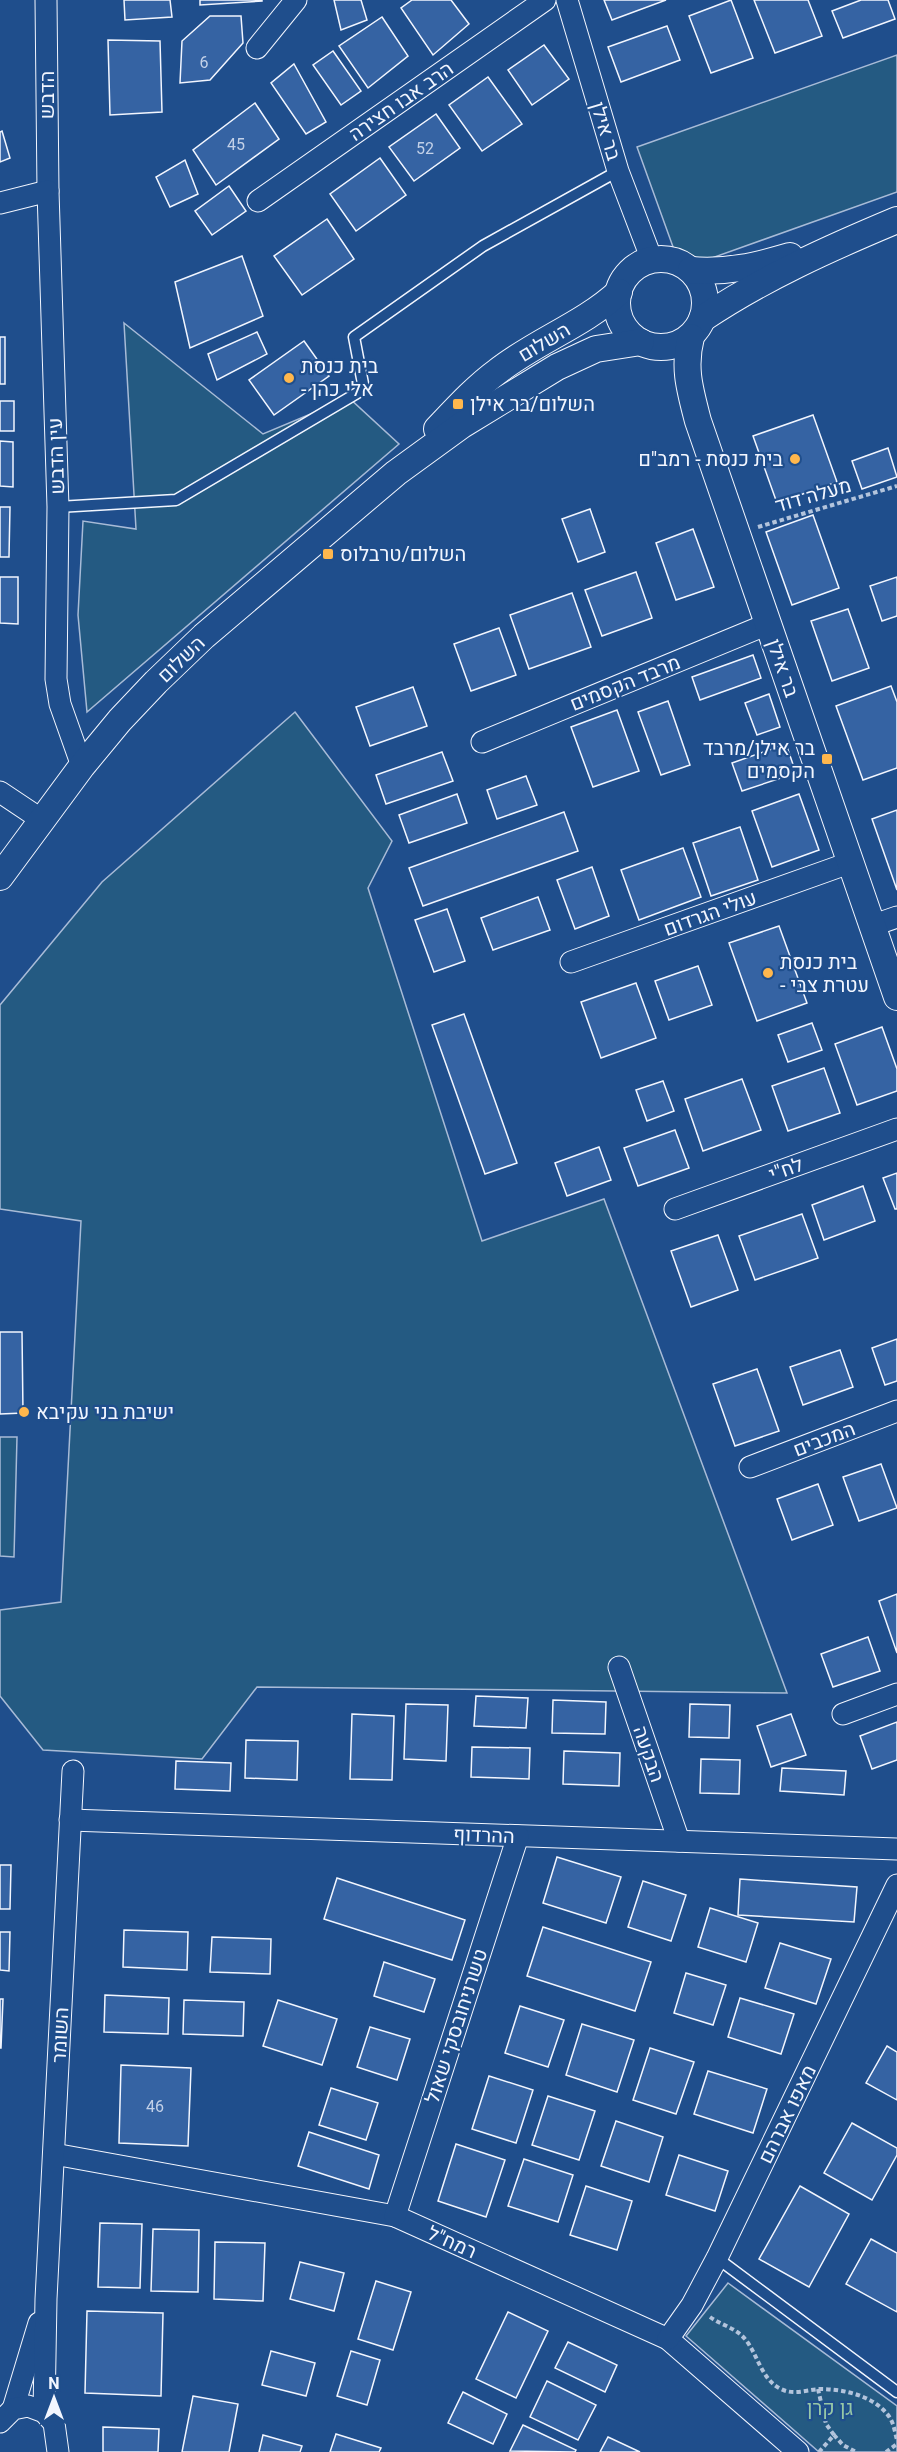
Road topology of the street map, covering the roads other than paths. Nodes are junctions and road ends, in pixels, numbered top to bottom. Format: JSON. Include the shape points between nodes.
{"nodes":[{"id":1,"x":46,"y":0,"type":"edge"},
{"id":2,"x":296,"y":0,"type":"edge"},
{"id":3,"x":544,"y":0,"type":"edge"},
{"id":4,"x":567,"y":0,"type":"edge"},
{"id":5,"x":257,"y":48,"type":"dead end"},
{"id":6,"x":618,"y":171,"type":"junction"},
{"id":7,"x":48,"y":191,"type":"junction"},
{"id":8,"x":258,"y":201,"type":"dead end"},
{"id":9,"x":0,"y":203,"type":"edge"},
{"id":10,"x":897,"y":220,"type":"edge"},
{"id":11,"x":845,"y":241,"type":"junction"},
{"id":12,"x":652,"y":260,"type":"junction"},
{"id":13,"x":691,"y":270,"type":"junction"},
{"id":14,"x":619,"y":292,"type":"junction"},
{"id":15,"x":697,"y":328,"type":"junction"},
{"id":16,"x":641,"y":342,"type":"junction"},
{"id":17,"x":396,"y":473,"type":"junction"},
{"id":18,"x":58,"y":507,"type":"junction"},
{"id":19,"x":768,"y":624,"type":"junction"},
{"id":20,"x":482,"y":742,"type":"dead end"},
{"id":21,"x":82,"y":766,"type":"junction"},
{"id":22,"x":0,"y":792,"type":"edge"},
{"id":23,"x":42,"y":820,"type":"junction"},
{"id":24,"x":849,"y":863,"type":"junction"},
{"id":25,"x":0,"y":877,"type":"edge"},
{"id":26,"x":897,"y":917,"type":"edge"},
{"id":27,"x":871,"y":926,"type":"junction"},
{"id":28,"x":572,"y":962,"type":"dead end"},
{"id":29,"x":897,"y":997,"type":"edge"},
{"id":30,"x":897,"y":1129,"type":"edge"},
{"id":31,"x":675,"y":1209,"type":"dead end"},
{"id":32,"x":897,"y":1411,"type":"edge"},
{"id":33,"x":750,"y":1467,"type":"dead end"},
{"id":34,"x":619,"y":1667,"type":"dead end"},
{"id":35,"x":897,"y":1694,"type":"edge"},
{"id":36,"x":843,"y":1714,"type":"dead end"},
{"id":37,"x":73,"y":1771,"type":"dead end"},
{"id":38,"x":70,"y":1820,"type":"junction"},
{"id":39,"x":518,"y":1836,"type":"junction"},
{"id":40,"x":679,"y":1842,"type":"junction"},
{"id":41,"x":897,"y":1849,"type":"edge"},
{"id":42,"x":897,"y":1885,"type":"edge"},
{"id":43,"x":54,"y":2154,"type":"junction"},
{"id":44,"x":395,"y":2216,"type":"junction"},
{"id":45,"x":717,"y":2258,"type":"junction"},
{"id":46,"x":46,"y":2299,"type":"junction"},
{"id":47,"x":668,"y":2339,"type":"junction"},
{"id":48,"x":897,"y":2392,"type":"edge"},
{"id":49,"x":44,"y":2412,"type":"junction"},
{"id":50,"x":6,"y":2416,"type":"edge"},
{"id":51,"x":786,"y":2448,"type":"edge"},
{"id":52,"x":58,"y":2452,"type":"edge"}],
"edges":[{"from":1,"to":7,"type":"street","name":"הדבש"},
{"from":2,"to":5,"type":"street"},
{"from":3,"to":8,"type":"street","name":"הרב אבו חצירה"},
{"from":4,"to":6,"type":"street","name":"בר אילן"},
{"from":6,"to":12,"type":"street","name":"בר אילן"},
{"from":6,"to":18,"type":"lane","via":[[483,246],[354,337],[364,389],[176,500]]},
{"from":7,"to":9,"type":"street"},
{"from":7,"to":18,"type":"street","name":"עין הדבש"},
{"from":10,"to":11,"type":"street"},
{"from":11,"to":13,"type":"street","via":[[740,269]]},
{"from":11,"to":15,"type":"street","via":[[759,284]]},
{"from":12,"to":13,"type":"street","via":[[666,259]]},
{"from":12,"to":14,"type":"street","via":[[628,274]]},
{"from":13,"to":15,"type":"street","via":[[705,296],[705,310]]},
{"from":14,"to":16,"type":"street","via":[[618,314],[624,327]]},
{"from":14,"to":17,"type":"street","name":"השלום","via":[[498,371],[456,408]]},
{"from":15,"to":16,"type":"street","via":[[678,344],[663,347]]},
{"from":15,"to":19,"type":"street","name":"בר אילן","via":[[687,355],[688,380],[698,421]]},
{"from":16,"to":17,"type":"street","name":"השלום","via":[[596,349],[557,367],[462,425]]},
{"from":17,"to":21,"type":"street","name":"השלום","via":[[204,636],[120,720]]},
{"from":18,"to":21,"type":"street","name":"עין הדבש","via":[[56,679],[60,704]]},
{"from":19,"to":20,"type":"street","name":"מרבד הקסמים"},
{"from":19,"to":24,"type":"street","name":"בר אילן"},
{"from":21,"to":23,"type":"street","name":"השלום"},
{"from":22,"to":23,"type":"street"},
{"from":23,"to":25,"type":"street","name":"השלום"},
{"from":24,"to":27,"type":"street","name":"בר אילן"},
{"from":24,"to":28,"type":"street","name":"עולי הגרדום"},
{"from":26,"to":27,"type":"street"},
{"from":27,"to":29,"type":"street","name":"בר אילן"},
{"from":30,"to":31,"type":"street","name":"לח\"י"},
{"from":32,"to":33,"type":"street","name":"המכבים"},
{"from":34,"to":40,"type":"street","name":"הבקעה"},
{"from":35,"to":36,"type":"street"},
{"from":37,"to":38,"type":"street","name":"השומר"},
{"from":38,"to":39,"type":"street","name":"ההרדוף"},
{"from":38,"to":43,"type":"street","name":"השומר"},
{"from":39,"to":40,"type":"street","name":"ההרדוף"},
{"from":39,"to":44,"type":"street","name":"טשרניחובסקי שאול"},
{"from":40,"to":41,"type":"street","name":"ההרדוף"},
{"from":42,"to":45,"type":"street","name":"מאפו אברהם"},
{"from":43,"to":44,"type":"street","name":"רמח\"ל"},
{"from":43,"to":46,"type":"street","name":"השומר"},
{"from":44,"to":47,"type":"street","name":"רמח\"ל"},
{"from":45,"to":47,"type":"street","name":"מאפו אברהם"},
{"from":45,"to":48,"type":"lane"},
{"from":46,"to":49,"type":"street","name":"השומר"},
{"from":46,"to":50,"type":"street","name":"השומר"},
{"from":47,"to":51,"type":"street","name":"רמח\"ל"},
{"from":49,"to":50,"type":"street","via":[[28,2406]]},
{"from":49,"to":52,"type":"street","via":[[54,2423]]}]}
